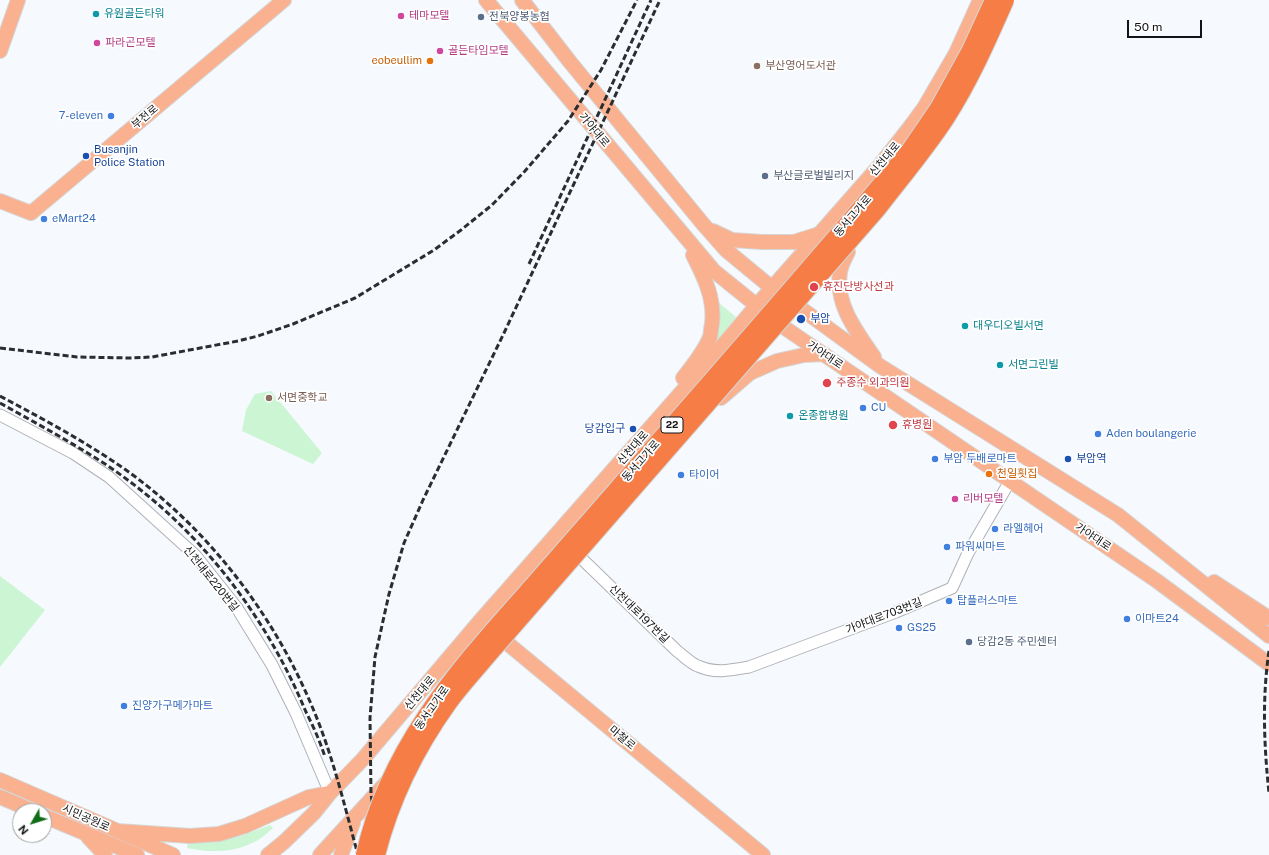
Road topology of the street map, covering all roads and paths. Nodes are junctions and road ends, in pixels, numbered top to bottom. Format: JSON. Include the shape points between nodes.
{"nodes":[{"id":1,"x":18,"y":0,"type":"edge"},
{"id":2,"x":284,"y":0,"type":"edge"},
{"id":3,"x":486,"y":0,"type":"edge"},
{"id":4,"x":522,"y":0,"type":"edge"},
{"id":5,"x":525,"y":0,"type":"edge"},
{"id":6,"x":980,"y":0,"type":"edge"},
{"id":7,"x":993,"y":0,"type":"edge"},
{"id":8,"x":1006,"y":0,"type":"edge"},
{"id":9,"x":1011,"y":0,"type":"edge"},
{"id":10,"x":0,"y":51,"type":"edge"},
{"id":11,"x":0,"y":201,"type":"edge"},
{"id":12,"x":703,"y":224,"type":"junction"},
{"id":13,"x":683,"y":234,"type":"junction"},
{"id":14,"x":819,"y":234,"type":"junction"},
{"id":15,"x":848,"y":252,"type":"junction"},
{"id":16,"x":772,"y":288,"type":"junction"},
{"id":17,"x":757,"y":305,"type":"junction"},
{"id":18,"x":799,"y":307,"type":"junction"},
{"id":19,"x":782,"y":326,"type":"junction"},
{"id":20,"x":824,"y":354,"type":"junction"},
{"id":21,"x":880,"y":366,"type":"junction"},
{"id":22,"x":720,"y":398,"type":"junction"},
{"id":23,"x":0,"y":415,"type":"edge"},
{"id":24,"x":658,"y":419,"type":"junction"},
{"id":25,"x":1010,"y":481,"type":"junction"},
{"id":26,"x":582,"y":559,"type":"junction"},
{"id":27,"x":1248,"y":611,"type":"junction"},
{"id":28,"x":1269,"y":611,"type":"edge"},
{"id":29,"x":1269,"y":618,"type":"edge"},
{"id":30,"x":480,"y":621,"type":"junction"},
{"id":31,"x":1232,"y":636,"type":"junction"},
{"id":32,"x":1269,"y":636,"type":"edge"},
{"id":33,"x":507,"y":643,"type":"junction"},
{"id":34,"x":1269,"y":664,"type":"edge"},
{"id":35,"x":699,"y":667,"type":"joint"},
{"id":36,"x":0,"y":780,"type":"edge"},
{"id":37,"x":330,"y":793,"type":"junction"},
{"id":38,"x":0,"y":797,"type":"edge"},
{"id":39,"x":14,"y":803,"type":"edge"},
{"id":40,"x":356,"y":817,"type":"junction"},
{"id":41,"x":52,"y":819,"type":"edge"},
{"id":42,"x":82,"y":831,"type":"junction"},
{"id":43,"x":117,"y":831,"type":"junction"},
{"id":44,"x":105,"y":855,"type":"edge"},
{"id":45,"x":137,"y":855,"type":"edge"},
{"id":46,"x":173,"y":855,"type":"edge"},
{"id":47,"x":268,"y":855,"type":"edge"},
{"id":48,"x":320,"y":855,"type":"edge"},
{"id":49,"x":341,"y":855,"type":"edge"},
{"id":50,"x":364,"y":855,"type":"edge"},
{"id":51,"x":377,"y":855,"type":"edge"},
{"id":52,"x":763,"y":855,"type":"edge"}],
"edges":[{"from":1,"to":10,"type":"main road"},
{"from":2,"to":11,"type":"main road","name":"부전로","via":[[31,213]]},
{"from":3,"to":13,"type":"main road","via":[[523,44],[550,88],[579,125]]},
{"from":4,"to":12,"type":"main road","name":"가야대로"},
{"from":5,"to":12,"type":"main road","via":[[576,55],[635,127]]},
{"from":6,"to":14,"type":"main road","name":"신천대로","via":[[956,53],[920,112],[880,165]]},
{"from":7,"to":50,"type":"highway","name":"동서고가로","number":"22","bridge":true,"via":[[946,95],[908,152],[484,639],[428,711],[387,785]]},
{"from":8,"to":51,"type":"highway","name":"동서고가로","number":"22","bridge":true,"via":[[980,59],[946,118],[917,160],[852,239],[494,649],[449,704],[407,774],[387,822]]},
{"from":9,"to":15,"type":"main road","via":[[986,61],[965,99],[937,142]]},
{"from":12,"to":14,"type":"main road","via":[[732,240],[794,242]]},
{"from":12,"to":16,"type":"main road","name":"가야대로","via":[[726,250]]},
{"from":13,"to":17,"type":"main road","name":"가야대로","via":[[714,271]]},
{"from":13,"to":24,"type":"main road","via":[[711,295],[710,336],[701,354],[670,396]]},
{"from":14,"to":16,"type":"main road","name":"신천대로"},
{"from":15,"to":18,"type":"main road"},
{"from":15,"to":21,"type":"main road","via":[[840,270],[839,283],[844,309]]},
{"from":16,"to":17,"type":"main road","name":"신천대로"},
{"from":16,"to":18,"type":"main road","name":"가야대로"},
{"from":17,"to":19,"type":"main road","name":"가야대로"},
{"from":17,"to":24,"type":"main road","name":"신천대로"},
{"from":18,"to":19,"type":"main road"},
{"from":18,"to":21,"type":"main road","name":"가야대로"},
{"from":19,"to":20,"type":"main road","name":"가야대로"},
{"from":19,"to":22,"type":"main road"},
{"from":20,"to":22,"type":"main road","via":[[804,355],[756,370]]},
{"from":20,"to":25,"type":"main road","name":"가야대로"},
{"from":21,"to":27,"type":"main road","name":"가야대로","via":[[1118,515],[1224,588]]},
{"from":22,"to":26,"type":"main road"},
{"from":23,"to":37,"type":"street","name":"신천대로220번길","via":[[72,453],[109,478],[195,555],[237,608],[272,665],[296,713]]},
{"from":24,"to":30,"type":"main road","name":"신천대로"},
{"from":25,"to":31,"type":"main road","name":"가야대로","via":[[1157,581]]},
{"from":25,"to":35,"type":"street","name":"가야대로703번길","via":[[968,553],[952,588],[896,612],[749,667],[717,671]]},
{"from":26,"to":33,"type":"main road"},
{"from":26,"to":35,"type":"street","name":"신천대로197번길","via":[[677,651]]},
{"from":27,"to":28,"type":"main road"},
{"from":27,"to":29,"type":"main road"},
{"from":27,"to":31,"type":"main road","via":[[1249,627],[1244,635]]},
{"from":27,"to":32,"type":"main road"},
{"from":30,"to":33,"type":"main road","name":"마철로"},
{"from":30,"to":37,"type":"main road","name":"신천대로","via":[[363,759]]},
{"from":31,"to":34,"type":"main road","name":"가야대로"},
{"from":33,"to":40,"type":"main road"},
{"from":33,"to":52,"type":"main road","name":"마철로"},
{"from":36,"to":43,"type":"main road","name":"시민공원로"},
{"from":37,"to":43,"type":"main road","via":[[309,797],[245,826],[219,834],[190,836]]},
{"from":37,"to":47,"type":"main road","name":"신천대로","via":[[304,823]]},
{"from":38,"to":39,"type":"main road"},
{"from":40,"to":48,"type":"main road"},
{"from":40,"to":49,"type":"main road"},
{"from":41,"to":42,"type":"main road","name":"시민공원로"},
{"from":42,"to":44,"type":"main road"},
{"from":42,"to":45,"type":"main road","name":"시민공원로"},
{"from":43,"to":46,"type":"main road","name":"시민공원로"}]}
